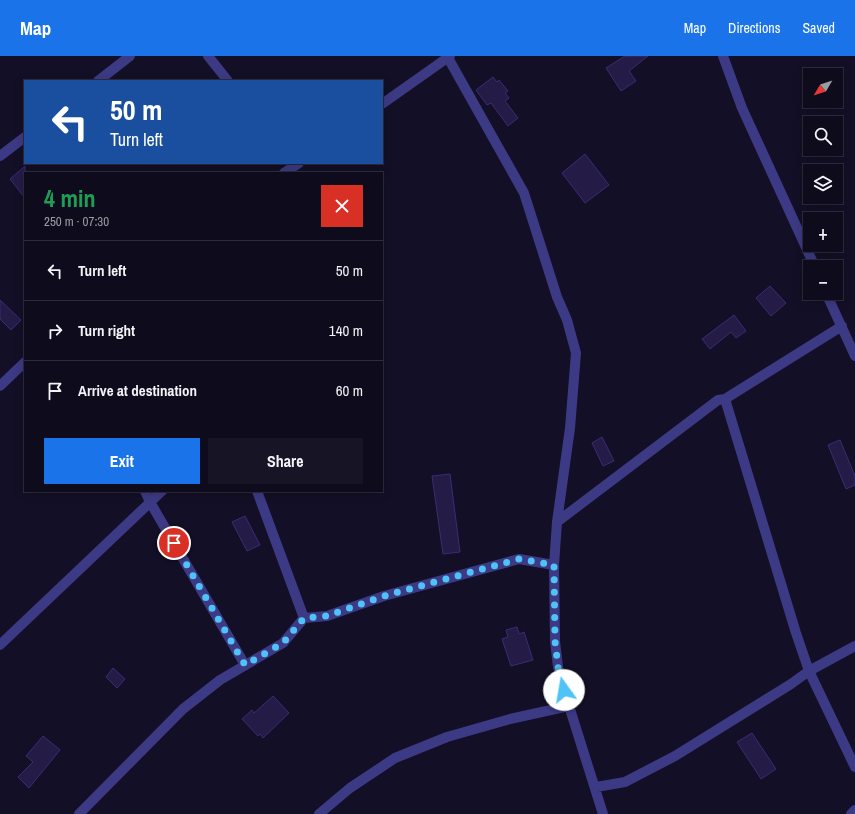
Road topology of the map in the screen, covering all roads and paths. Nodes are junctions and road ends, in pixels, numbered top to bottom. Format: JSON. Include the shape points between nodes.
{"nodes":[{"id":1,"x":130,"y":56,"type":"edge"},
{"id":2,"x":208,"y":56,"type":"edge"},
{"id":3,"x":448,"y":56,"type":"edge"},
{"id":4,"x":723,"y":56,"type":"edge"},
{"id":5,"x":99,"y":80,"type":"edge"},
{"id":6,"x":227,"y":80,"type":"edge"},
{"id":7,"x":383,"y":103,"type":"edge"},
{"id":8,"x":24,"y":138,"type":"edge"},
{"id":9,"x":0,"y":156,"type":"edge"},
{"id":10,"x":295,"y":164,"type":"edge"},
{"id":11,"x":285,"y":172,"type":"edge"},
{"id":12,"x":812,"y":260,"type":"edge"},
{"id":13,"x":829,"y":300,"type":"edge"},
{"id":14,"x":842,"y":326,"type":"junction"},
{"id":15,"x":855,"y":356,"type":"edge"},
{"id":16,"x":24,"y":363,"type":"edge"},
{"id":17,"x":0,"y":386,"type":"edge"},
{"id":18,"x":725,"y":399,"type":"junction"},
{"id":19,"x":145,"y":492,"type":"edge"},
{"id":20,"x":161,"y":492,"type":"edge"},
{"id":21,"x":257,"y":492,"type":"edge"},
{"id":22,"x":150,"y":502,"type":"junction"},
{"id":23,"x":557,"y":522,"type":"junction"},
{"id":24,"x":554,"y":565,"type":"junction"},
{"id":25,"x":304,"y":618,"type":"junction"},
{"id":26,"x":0,"y":645,"type":"edge"},
{"id":27,"x":855,"y":646,"type":"edge"},
{"id":28,"x":245,"y":665,"type":"junction"},
{"id":29,"x":809,"y":671,"type":"junction"},
{"id":30,"x":569,"y":706,"type":"junction"},
{"id":31,"x":855,"y":767,"type":"edge"},
{"id":32,"x":596,"y":787,"type":"junction"},
{"id":33,"x":855,"y":810,"type":"edge"},
{"id":34,"x":79,"y":814,"type":"edge"},
{"id":35,"x":319,"y":814,"type":"edge"},
{"id":36,"x":603,"y":814,"type":"edge"},
{"id":37,"x":851,"y":814,"type":"edge"}],
"edges":[{"from":1,"to":5,"type":"street"},
{"from":2,"to":6,"type":"street"},
{"from":3,"to":7,"type":"street"},
{"from":3,"to":23,"type":"street","via":[[524,193],[576,352],[570,428]]},
{"from":4,"to":12,"type":"street","via":[[742,108]]},
{"from":8,"to":9,"type":"street"},
{"from":10,"to":11,"type":"street"},
{"from":13,"to":14,"type":"street"},
{"from":14,"to":15,"type":"street"},
{"from":14,"to":18,"type":"street"},
{"from":16,"to":17,"type":"street"},
{"from":18,"to":23,"type":"street","via":[[718,400]]},
{"from":18,"to":29,"type":"street"},
{"from":19,"to":22,"type":"street"},
{"from":20,"to":22,"type":"street"},
{"from":21,"to":25,"type":"street"},
{"from":22,"to":26,"type":"street"},
{"from":22,"to":28,"type":"street"},
{"from":23,"to":24,"type":"street"},
{"from":24,"to":25,"type":"street","via":[[519,559],[384,596],[327,616]]},
{"from":24,"to":30,"type":"street","via":[[555,641],[558,667]]},
{"from":25,"to":28,"type":"street","via":[[283,643]]},
{"from":27,"to":29,"type":"street"},
{"from":28,"to":34,"type":"street","via":[[220,680],[184,709]]},
{"from":29,"to":31,"type":"street"},
{"from":29,"to":32,"type":"street","via":[[674,756],[625,782]]},
{"from":30,"to":32,"type":"street"},
{"from":30,"to":35,"type":"street","via":[[447,737],[396,758],[350,788]]},
{"from":32,"to":36,"type":"street"},
{"from":33,"to":37,"type":"street"}]}
